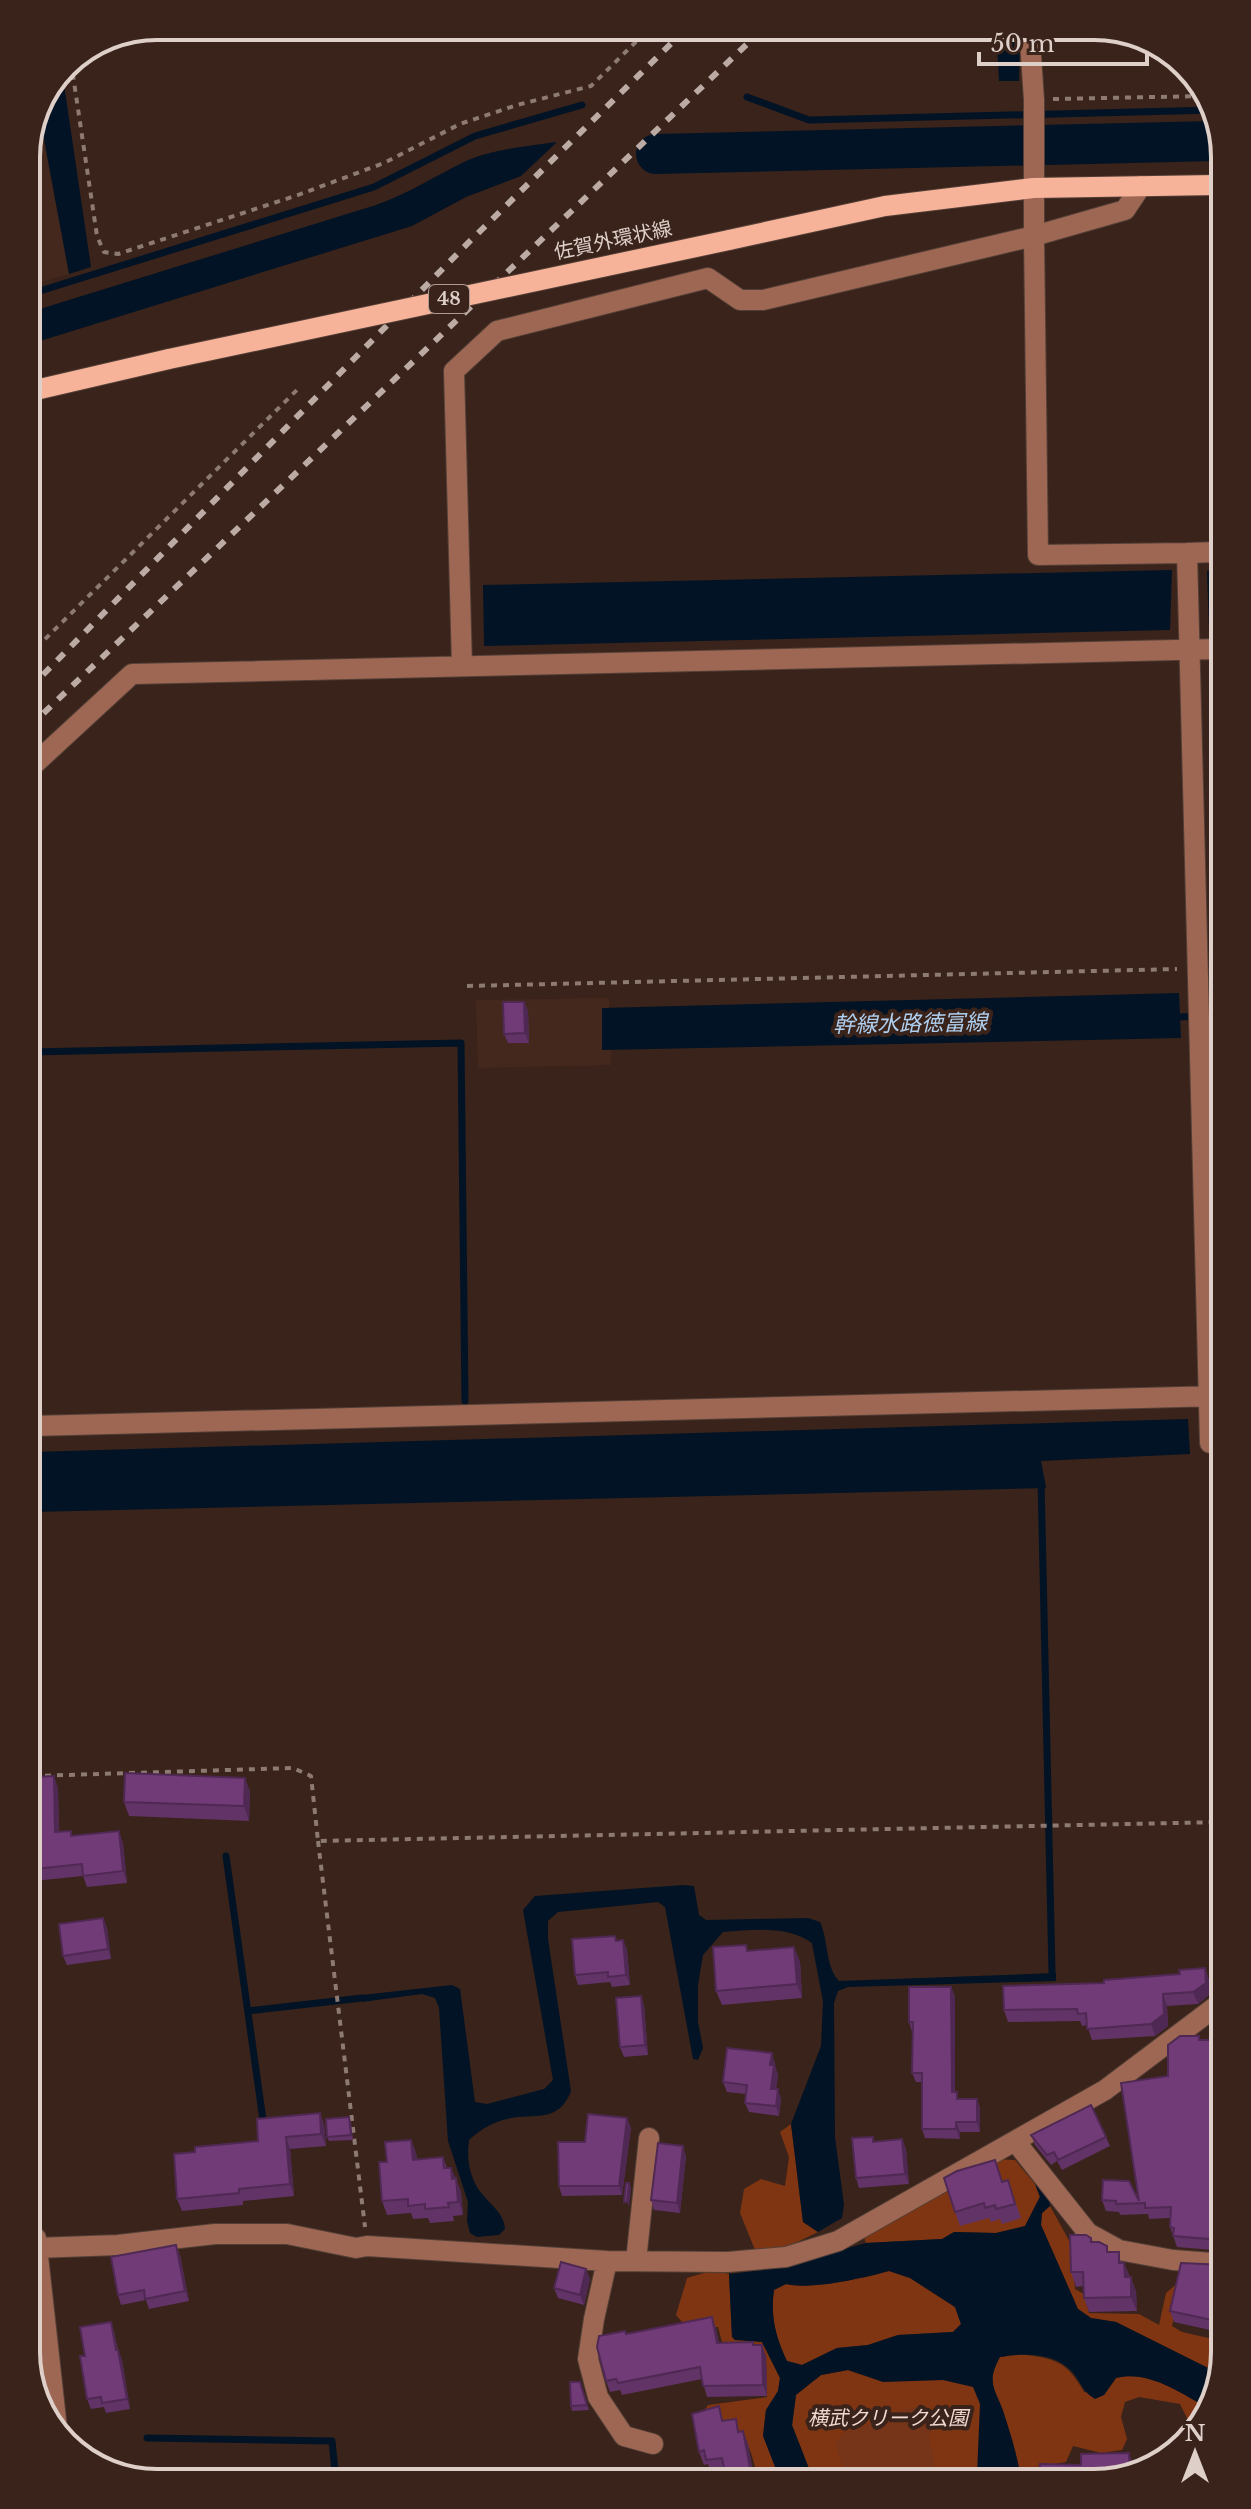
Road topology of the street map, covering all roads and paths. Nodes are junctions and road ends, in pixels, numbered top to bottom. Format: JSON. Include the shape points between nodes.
{"nodes":[{"id":1,"x":638,"y":40,"type":"edge"},
{"id":2,"x":1030,"y":40,"type":"edge"},
{"id":3,"x":73,"y":75,"type":"edge"},
{"id":4,"x":1193,"y":96,"type":"edge"},
{"id":5,"x":1034,"y":100,"type":"junction"},
{"id":6,"x":1211,"y":185,"type":"edge"},
{"id":7,"x":1141,"y":186,"type":"junction"},
{"id":8,"x":1033,"y":188,"type":"junction"},
{"id":9,"x":1034,"y":236,"type":"junction"},
{"id":10,"x":301,"y":386,"type":"dead end"},
{"id":11,"x":40,"y":389,"type":"edge"},
{"id":12,"x":1211,"y":552,"type":"edge"},
{"id":13,"x":1187,"y":553,"type":"junction"},
{"id":14,"x":40,"y":644,"type":"edge"},
{"id":15,"x":1211,"y":649,"type":"edge"},
{"id":16,"x":1189,"y":650,"type":"junction"},
{"id":17,"x":462,"y":666,"type":"junction"},
{"id":18,"x":40,"y":759,"type":"edge"},
{"id":19,"x":1197,"y":969,"type":"junction"},
{"id":20,"x":467,"y":986,"type":"dead end"},
{"id":21,"x":1211,"y":1302,"type":"edge"},
{"id":22,"x":1211,"y":1396,"type":"edge"},
{"id":23,"x":1211,"y":1413,"type":"edge"},
{"id":24,"x":40,"y":1426,"type":"edge"},
{"id":25,"x":1210,"y":1443,"type":"joint"},
{"id":26,"x":1211,"y":1451,"type":"edge"},
{"id":27,"x":40,"y":1776,"type":"edge"},
{"id":28,"x":1211,"y":1822,"type":"edge"},
{"id":29,"x":318,"y":1841,"type":"junction"},
{"id":30,"x":1211,"y":2010,"type":"edge"},
{"id":31,"x":649,"y":2138,"type":"dead end"},
{"id":32,"x":1015,"y":2141,"type":"junction"},
{"id":33,"x":40,"y":2244,"type":"edge"},
{"id":34,"x":367,"y":2246,"type":"junction"},
{"id":35,"x":607,"y":2261,"type":"junction"},
{"id":36,"x":636,"y":2261,"type":"junction"},
{"id":37,"x":1211,"y":2263,"type":"edge"},
{"id":38,"x":40,"y":2279,"type":"edge"},
{"id":39,"x":55,"y":2408,"type":"edge"},
{"id":40,"x":653,"y":2444,"type":"dead end"}],
"edges":[{"from":1,"to":3,"type":"path","via":[[591,86],[460,124],[384,163],[118,254],[104,252],[97,236]]},
{"from":2,"to":5,"type":"street"},
{"from":4,"to":5,"type":"path"},
{"from":5,"to":8,"type":"street"},
{"from":6,"to":7,"type":"main road","name":"佐賀外環状線","number":"48"},
{"from":7,"to":8,"type":"main road","name":"佐賀外環状線","number":"48"},
{"from":7,"to":9,"type":"street","via":[[1125,210]]},
{"from":8,"to":9,"type":"street"},
{"from":8,"to":11,"type":"main road","name":"佐賀外環状線","number":"48","bridge":true,"via":[[885,206]]},
{"from":9,"to":13,"type":"street","via":[[1038,555]]},
{"from":9,"to":17,"type":"street","via":[[763,300],[740,300],[708,278],[497,331],[454,371]]},
{"from":10,"to":14,"type":"path"},
{"from":12,"to":13,"type":"street"},
{"from":13,"to":16,"type":"street"},
{"from":15,"to":16,"type":"street"},
{"from":16,"to":17,"type":"street"},
{"from":16,"to":19,"type":"street"},
{"from":17,"to":18,"type":"street","via":[[132,674]]},
{"from":19,"to":20,"type":"path"},
{"from":19,"to":21,"type":"street"},
{"from":22,"to":24,"type":"street"},
{"from":23,"to":25,"type":"street"},
{"from":25,"to":26,"type":"path"},
{"from":27,"to":29,"type":"path","via":[[293,1768],[311,1776]]},
{"from":28,"to":29,"type":"path"},
{"from":29,"to":34,"type":"path"},
{"from":30,"to":32,"type":"street","via":[[1105,2090]]},
{"from":31,"to":36,"type":"street"},
{"from":32,"to":36,"type":"street","via":[[838,2241],[786,2257]]},
{"from":32,"to":37,"type":"street","via":[[1088,2233],[1119,2250]]},
{"from":33,"to":34,"type":"street","via":[[118,2245],[215,2234],[287,2234]]},
{"from":34,"to":35,"type":"street"},
{"from":35,"to":36,"type":"street"},
{"from":35,"to":40,"type":"street","via":[[588,2359],[598,2397],[624,2436]]},
{"from":38,"to":39,"type":"street"}]}
